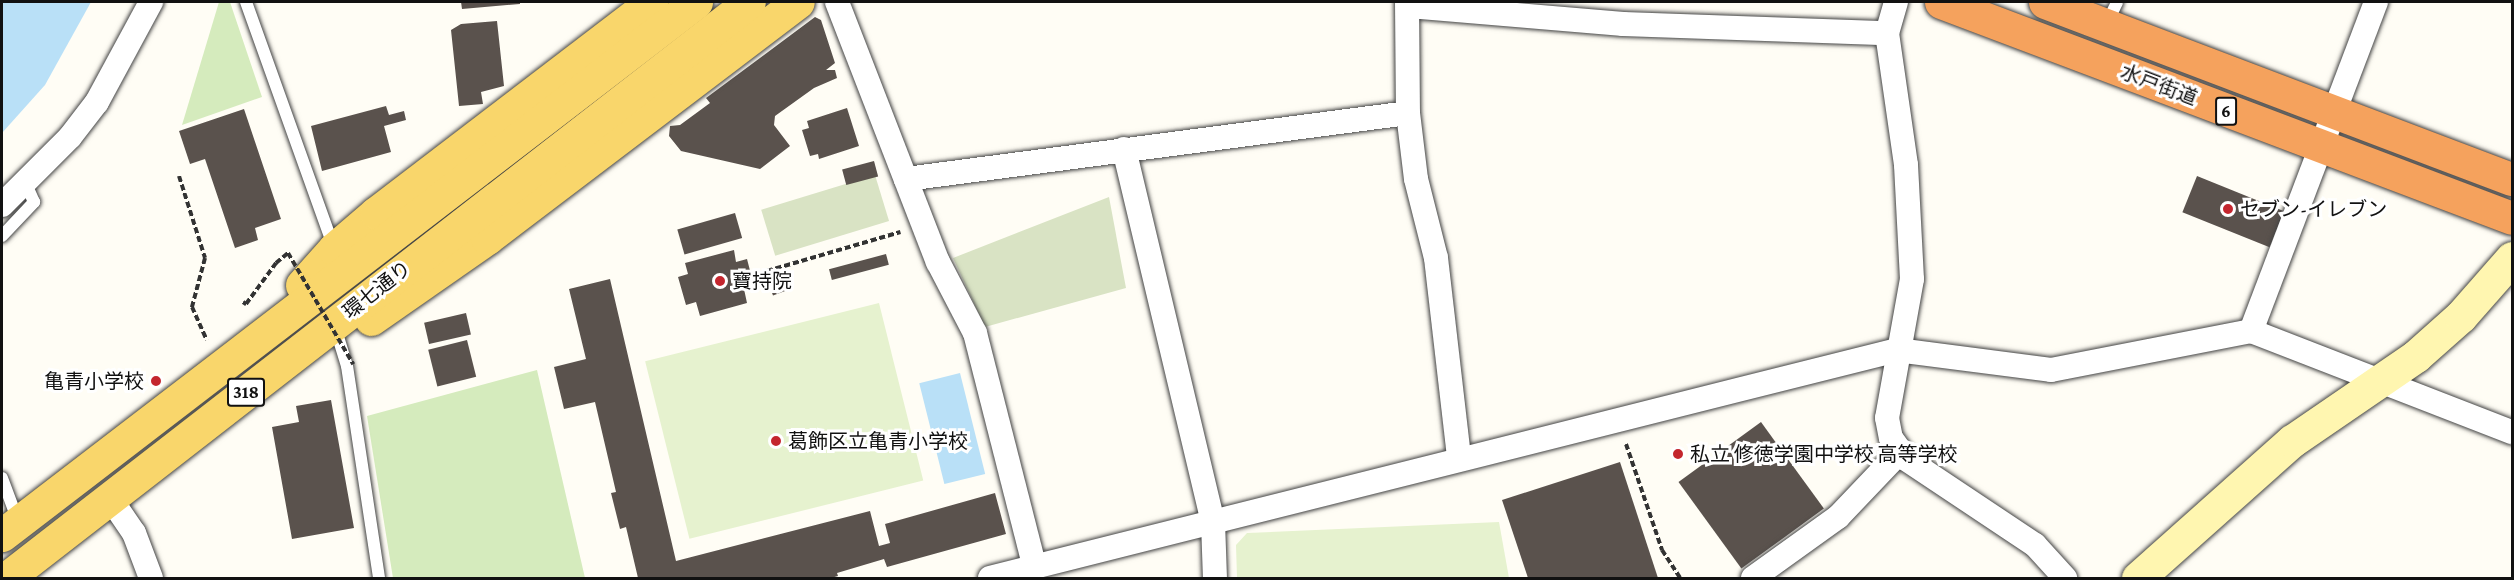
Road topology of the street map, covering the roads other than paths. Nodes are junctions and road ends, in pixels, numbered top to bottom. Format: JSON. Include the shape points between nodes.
{"nodes":[{"id":1,"x":151,"y":2,"type":"edge"},
{"id":2,"x":246,"y":2,"type":"edge"},
{"id":3,"x":652,"y":2,"type":"edge"},
{"id":4,"x":696,"y":2,"type":"edge"},
{"id":5,"x":749,"y":2,"type":"edge"},
{"id":6,"x":798,"y":2,"type":"edge"},
{"id":7,"x":837,"y":2,"type":"edge"},
{"id":8,"x":1896,"y":2,"type":"edge"},
{"id":9,"x":1941,"y":2,"type":"edge"},
{"id":10,"x":2045,"y":2,"type":"edge"},
{"id":11,"x":2376,"y":2,"type":"edge"},
{"id":12,"x":1408,"y":4,"type":"edge"},
{"id":13,"x":2111,"y":13,"type":"edge"},
{"id":14,"x":1887,"y":33,"type":"junction"},
{"id":15,"x":1408,"y":113,"type":"junction"},
{"id":16,"x":2333,"y":113,"type":"junction"},
{"id":17,"x":2321,"y":147,"type":"junction"},
{"id":18,"x":1124,"y":148,"type":"junction"},
{"id":19,"x":906,"y":179,"type":"junction"},
{"id":20,"x":2512,"y":179,"type":"edge"},
{"id":21,"x":26,"y":184,"type":"junction"},
{"id":22,"x":2,"y":205,"type":"edge"},
{"id":23,"x":2512,"y":218,"type":"edge"},
{"id":24,"x":2,"y":236,"type":"edge"},
{"id":25,"x":334,"y":249,"type":"junction"},
{"id":26,"x":2512,"y":258,"type":"edge"},
{"id":27,"x":2251,"y":331,"type":"junction"},
{"id":28,"x":251,"y":342,"type":"junction"},
{"id":29,"x":1897,"y":350,"type":"junction"},
{"id":30,"x":346,"y":352,"type":"junction"},
{"id":31,"x":270,"y":374,"type":"junction"},
{"id":32,"x":2381,"y":381,"type":"junction"},
{"id":33,"x":2512,"y":432,"type":"edge"},
{"id":34,"x":1899,"y":453,"type":"junction"},
{"id":35,"x":1459,"y":458,"type":"junction"},
{"id":36,"x":2,"y":478,"type":"edge"},
{"id":37,"x":110,"y":498,"type":"junction"},
{"id":38,"x":1213,"y":522,"type":"junction"},
{"id":39,"x":10,"y":529,"type":"edge"},
{"id":40,"x":1034,"y":565,"type":"junction"},
{"id":41,"x":24,"y":573,"type":"edge"},
{"id":42,"x":151,"y":579,"type":"edge"},
{"id":43,"x":379,"y":579,"type":"edge"},
{"id":44,"x":990,"y":579,"type":"edge"},
{"id":45,"x":1215,"y":579,"type":"edge"},
{"id":46,"x":1753,"y":579,"type":"edge"},
{"id":47,"x":2065,"y":579,"type":"edge"},
{"id":48,"x":2138,"y":579,"type":"edge"}],
"edges":[{"from":1,"to":21,"type":"street","via":[[97,102]]},
{"from":2,"to":25,"type":"lane"},
{"from":3,"to":25,"type":"main road"},
{"from":4,"to":28,"type":"main road","name":"環七通り","number":"318"},
{"from":5,"to":31,"type":"main road","name":"環七通り","number":"318"},
{"from":6,"to":30,"type":"main road","via":[[487,238]]},
{"from":7,"to":19,"type":"street"},
{"from":8,"to":14,"type":"street"},
{"from":9,"to":17,"type":"highway","name":"水戸街道","number":"6"},
{"from":10,"to":13,"type":"highway","name":"水戸街道","number":"6"},
{"from":11,"to":16,"type":"street"},
{"from":12,"to":14,"type":"street","via":[[1623,24]]},
{"from":12,"to":15,"type":"street"},
{"from":13,"to":16,"type":"highway","name":"水戸街道","number":"6"},
{"from":14,"to":29,"type":"street","via":[[1906,165],[1912,279]]},
{"from":15,"to":18,"type":"street"},
{"from":15,"to":35,"type":"street","via":[[1416,179],[1436,258]]},
{"from":16,"to":17,"type":"street"},
{"from":16,"to":20,"type":"highway","name":"水戸街道","number":"6"},
{"from":17,"to":23,"type":"highway","name":"水戸街道","number":"6"},
{"from":17,"to":27,"type":"street"},
{"from":18,"to":19,"type":"street"},
{"from":18,"to":38,"type":"street"},
{"from":19,"to":40,"type":"street","via":[[938,262],[975,333]]},
{"from":21,"to":22,"type":"street"},
{"from":21,"to":24,"type":"lane","via":[[34,202]]},
{"from":25,"to":28,"type":"main road"},
{"from":26,"to":32,"type":"street","via":[[2461,316]]},
{"from":27,"to":29,"type":"street","via":[[2051,370]]},
{"from":27,"to":32,"type":"street"},
{"from":28,"to":39,"type":"main road","name":"環七通り","number":"318"},
{"from":29,"to":34,"type":"street","via":[[1887,418]]},
{"from":29,"to":35,"type":"street"},
{"from":30,"to":31,"type":"main road"},
{"from":30,"to":43,"type":"lane"},
{"from":31,"to":37,"type":"main road","name":"環七通り","number":"318"},
{"from":32,"to":33,"type":"street"},
{"from":32,"to":48,"type":"street","via":[[2292,441]]},
{"from":34,"to":46,"type":"street","via":[[1838,517]]},
{"from":34,"to":47,"type":"street","via":[[2035,545]]},
{"from":35,"to":38,"type":"street"},
{"from":36,"to":39,"type":"lane"},
{"from":37,"to":41,"type":"main road","name":"環七通り","number":"318"},
{"from":37,"to":42,"type":"street","via":[[134,533]]},
{"from":38,"to":40,"type":"street","via":[[1052,565]]},
{"from":38,"to":45,"type":"street"},
{"from":40,"to":44,"type":"street"}]}
